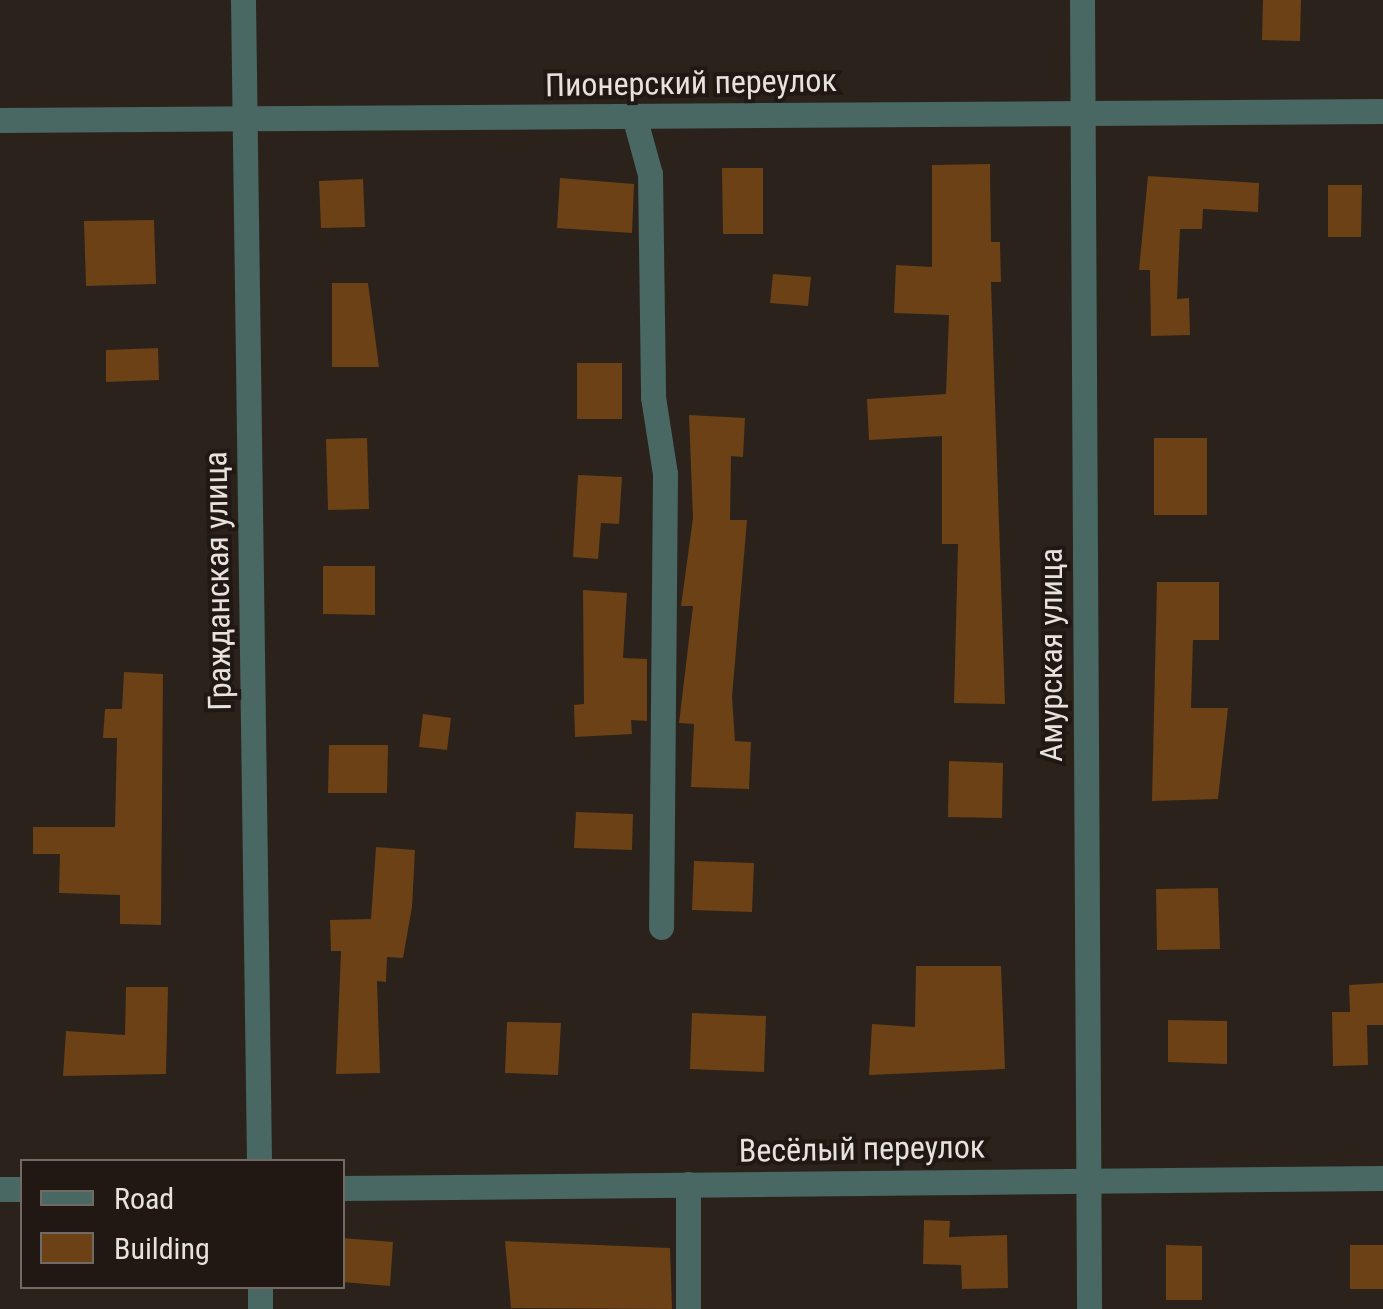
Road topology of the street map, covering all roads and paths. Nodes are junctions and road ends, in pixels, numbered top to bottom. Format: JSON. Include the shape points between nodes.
{"nodes":[{"id":1,"x":242,"y":0,"type":"edge"},
{"id":2,"x":1082,"y":0,"type":"edge"},
{"id":3,"x":1082,"y":107,"type":"junction"},
{"id":4,"x":1383,"y":111,"type":"edge"},
{"id":5,"x":634,"y":116,"type":"junction"},
{"id":6,"x":0,"y":120,"type":"edge"},
{"id":7,"x":244,"y":124,"type":"junction"},
{"id":8,"x":661,"y":928,"type":"dead end"},
{"id":9,"x":259,"y":1159,"type":"edge"},
{"id":10,"x":1383,"y":1178,"type":"edge"},
{"id":11,"x":1086,"y":1179,"type":"junction"},
{"id":12,"x":688,"y":1184,"type":"junction"},
{"id":13,"x":345,"y":1188,"type":"edge"},
{"id":14,"x":688,"y":1309,"type":"edge"},
{"id":15,"x":1088,"y":1309,"type":"edge"}],
"edges":[{"from":1,"to":7,"type":"street","name":"Гражданская улица"},
{"from":2,"to":3,"type":"street","name":"Амурская улица"},
{"from":3,"to":4,"type":"street","name":"Пионерский переулок"},
{"from":3,"to":5,"type":"street","name":"Пионерский переулок"},
{"from":3,"to":11,"type":"street","name":"Амурская улица"},
{"from":5,"to":7,"type":"street","name":"Пионерский переулок"},
{"from":5,"to":8,"type":"street","via":[[650,174],[653,396],[665,474]]},
{"from":6,"to":7,"type":"street","name":"Пионерский переулок"},
{"from":7,"to":9,"type":"street","name":"Гражданская улица"},
{"from":10,"to":11,"type":"street","name":"Весёлый переулок"},
{"from":11,"to":12,"type":"street","name":"Весёлый переулок"},
{"from":11,"to":15,"type":"street","name":"Амурская улица"},
{"from":12,"to":13,"type":"street","name":"Весёлый переулок"},
{"from":12,"to":14,"type":"street"}]}
